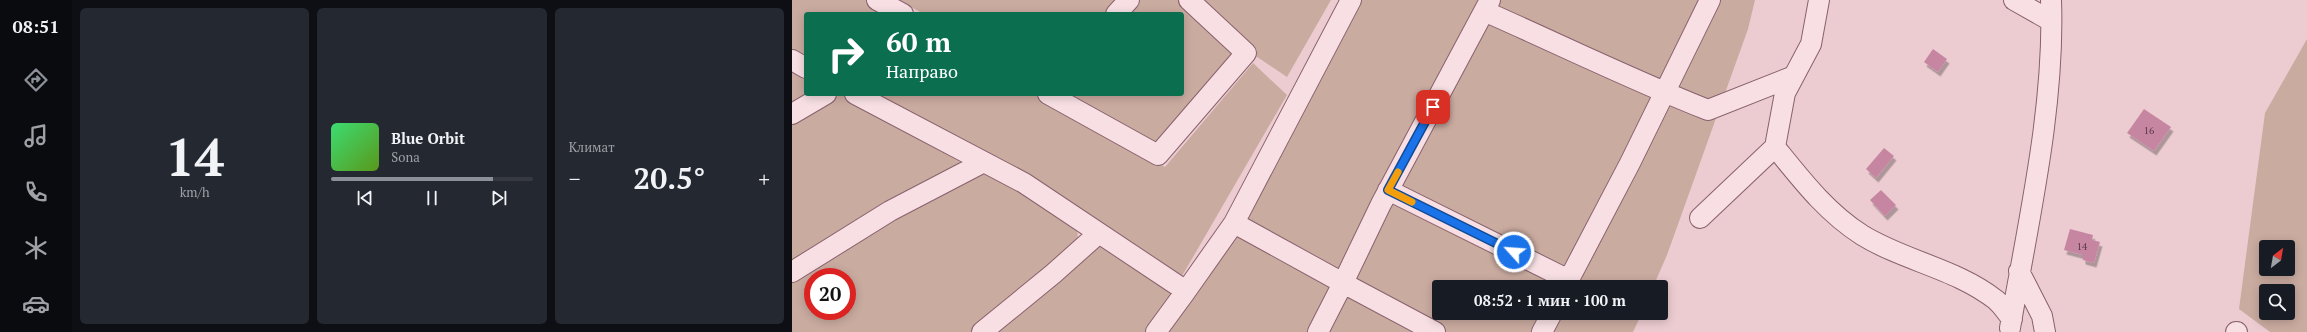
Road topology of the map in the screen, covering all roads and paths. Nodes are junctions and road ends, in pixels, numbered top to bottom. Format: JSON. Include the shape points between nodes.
{"nodes":[{"id":1,"x":877,"y":0,"type":"edge"},
{"id":2,"x":1129,"y":0,"type":"edge"},
{"id":3,"x":1189,"y":0,"type":"edge"},
{"id":4,"x":1351,"y":0,"type":"edge"},
{"id":5,"x":1710,"y":0,"type":"edge"},
{"id":6,"x":1819,"y":0,"type":"edge"},
{"id":7,"x":2014,"y":0,"type":"edge"},
{"id":8,"x":2051,"y":0,"type":"edge"},
{"id":9,"x":1487,"y":6,"type":"edge"},
{"id":10,"x":899,"y":12,"type":"edge"},
{"id":11,"x":1118,"y":12,"type":"edge"},
{"id":12,"x":2052,"y":21,"type":"junction"},
{"id":13,"x":792,"y":60,"type":"edge"},
{"id":14,"x":804,"y":67,"type":"edge"},
{"id":15,"x":1794,"y":76,"type":"junction"},
{"id":16,"x":1664,"y":93,"type":"junction"},
{"id":17,"x":823,"y":96,"type":"edge"},
{"id":18,"x":859,"y":96,"type":"edge"},
{"id":19,"x":1052,"y":96,"type":"edge"},
{"id":20,"x":792,"y":114,"type":"edge"},
{"id":21,"x":1774,"y":146,"type":"junction"},
{"id":22,"x":984,"y":162,"type":"junction"},
{"id":23,"x":1388,"y":190,"type":"junction"},
{"id":24,"x":1700,"y":218,"type":"dead end"},
{"id":25,"x":1234,"y":223,"type":"junction"},
{"id":26,"x":1099,"y":233,"type":"junction"},
{"id":27,"x":2020,"y":271,"type":"junction"},
{"id":28,"x":792,"y":272,"type":"edge"},
{"id":29,"x":1561,"y":280,"type":"edge"},
{"id":30,"x":1569,"y":280,"type":"edge"},
{"id":31,"x":1343,"y":283,"type":"junction"},
{"id":32,"x":1186,"y":291,"type":"junction"},
{"id":33,"x":1548,"y":320,"type":"edge"},
{"id":34,"x":2011,"y":326,"type":"edge"},
{"id":35,"x":982,"y":332,"type":"edge"},
{"id":36,"x":1156,"y":332,"type":"edge"},
{"id":37,"x":1318,"y":332,"type":"edge"},
{"id":38,"x":1435,"y":332,"type":"edge"},
{"id":39,"x":1542,"y":332,"type":"edge"},
{"id":40,"x":2045,"y":332,"type":"edge"}],
"edges":[{"from":1,"to":10,"type":"street"},
{"from":2,"to":11,"type":"street"},
{"from":3,"to":19,"type":"street","via":[[1246,53],[1158,155]]},
{"from":4,"to":25,"type":"street"},
{"from":5,"to":16,"type":"street"},
{"from":6,"to":15,"type":"street","via":[[1811,44]]},
{"from":7,"to":12,"type":"street"},
{"from":8,"to":12,"type":"street"},
{"from":9,"to":16,"type":"street"},
{"from":9,"to":23,"type":"street"},
{"from":12,"to":27,"type":"street","via":[[2043,132]]},
{"from":13,"to":14,"type":"street"},
{"from":15,"to":16,"type":"street","via":[[1708,110]]},
{"from":15,"to":21,"type":"street","via":[[1785,93]]},
{"from":16,"to":30,"type":"street"},
{"from":17,"to":20,"type":"street"},
{"from":18,"to":22,"type":"street"},
{"from":21,"to":24,"type":"street"},
{"from":21,"to":34,"type":"street","via":[[1817,199],[1862,234],[1965,281],[1997,301]]},
{"from":22,"to":26,"type":"street","via":[[1024,183]]},
{"from":22,"to":28,"type":"street","via":[[890,211]]},
{"from":23,"to":29,"type":"street"},
{"from":23,"to":31,"type":"street"},
{"from":25,"to":31,"type":"street"},
{"from":25,"to":32,"type":"street"},
{"from":26,"to":32,"type":"street"},
{"from":26,"to":35,"type":"street","via":[[1054,274]]},
{"from":27,"to":34,"type":"street"},
{"from":27,"to":40,"type":"street","via":[[2042,316]]},
{"from":31,"to":37,"type":"street"},
{"from":31,"to":38,"type":"street"},
{"from":32,"to":36,"type":"street"},
{"from":33,"to":39,"type":"street"}]}
